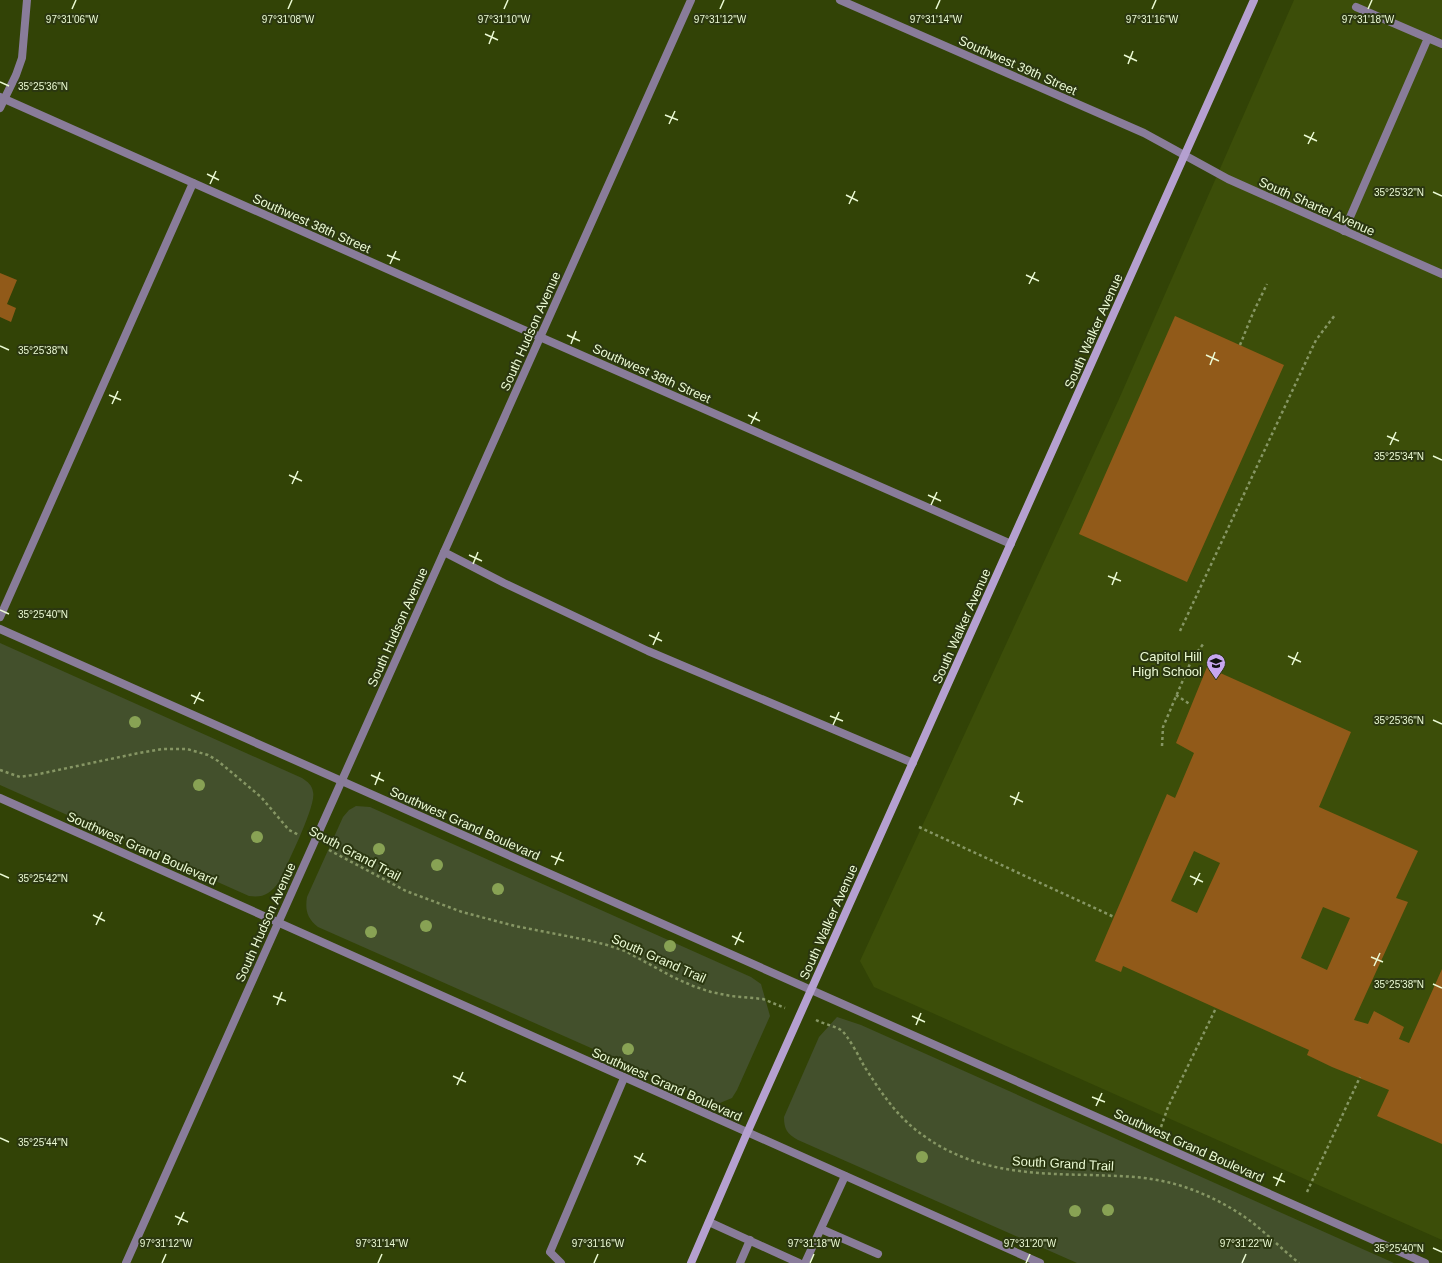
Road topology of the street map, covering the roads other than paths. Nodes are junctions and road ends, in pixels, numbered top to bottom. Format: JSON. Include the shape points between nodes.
{"nodes":[{"id":1,"x":27,"y":0,"type":"edge"},
{"id":2,"x":691,"y":0,"type":"edge"},
{"id":3,"x":840,"y":0,"type":"edge"},
{"id":4,"x":1254,"y":0,"type":"edge"},
{"id":5,"x":1356,"y":7,"type":"dead end"},
{"id":6,"x":1428,"y":38,"type":"junction"},
{"id":7,"x":1442,"y":44,"type":"edge"},
{"id":8,"x":2,"y":98,"type":"edge"},
{"id":9,"x":0,"y":108,"type":"edge"},
{"id":10,"x":1184,"y":155,"type":"junction"},
{"id":11,"x":193,"y":182,"type":"junction"},
{"id":12,"x":1344,"y":231,"type":"junction"},
{"id":13,"x":1442,"y":274,"type":"edge"},
{"id":14,"x":540,"y":337,"type":"junction"},
{"id":15,"x":1011,"y":544,"type":"junction"},
{"id":16,"x":444,"y":552,"type":"junction"},
{"id":17,"x":0,"y":617,"type":"edge"},
{"id":18,"x":0,"y":629,"type":"edge"},
{"id":19,"x":913,"y":763,"type":"junction"},
{"id":20,"x":341,"y":781,"type":"junction"},
{"id":21,"x":0,"y":798,"type":"edge"},
{"id":22,"x":278,"y":922,"type":"junction"},
{"id":23,"x":811,"y":990,"type":"junction"},
{"id":24,"x":624,"y":1078,"type":"junction"},
{"id":25,"x":747,"y":1133,"type":"junction"},
{"id":26,"x":845,"y":1176,"type":"junction"},
{"id":27,"x":709,"y":1222,"type":"junction"},
{"id":28,"x":821,"y":1229,"type":"junction"},
{"id":29,"x":750,"y":1240,"type":"junction"},
{"id":30,"x":878,"y":1254,"type":"dead end"},
{"id":31,"x":126,"y":1263,"type":"edge"},
{"id":32,"x":561,"y":1263,"type":"edge"},
{"id":33,"x":690,"y":1263,"type":"edge"},
{"id":34,"x":740,"y":1263,"type":"edge"},
{"id":35,"x":799,"y":1263,"type":"edge"},
{"id":36,"x":805,"y":1263,"type":"edge"},
{"id":37,"x":1040,"y":1263,"type":"edge"},
{"id":38,"x":1425,"y":1263,"type":"edge"}],
"edges":[{"from":1,"to":8,"type":"street","via":[[22,58],[16,75]]},
{"from":2,"to":14,"type":"street","name":"South Hudson Avenue"},
{"from":3,"to":10,"type":"street","name":"Southwest 39th Street","via":[[1144,134]]},
{"from":4,"to":10,"type":"main road","name":"South Walker Avenue"},
{"from":5,"to":6,"type":"street"},
{"from":6,"to":7,"type":"street"},
{"from":6,"to":12,"type":"street"},
{"from":8,"to":9,"type":"street"},
{"from":8,"to":11,"type":"street","name":"Southwest 38th Street"},
{"from":10,"to":12,"type":"street","name":"South Shartel Avenue","via":[[1228,179]]},
{"from":10,"to":15,"type":"main road","name":"South Walker Avenue"},
{"from":11,"to":14,"type":"street","name":"Southwest 38th Street"},
{"from":11,"to":17,"type":"street"},
{"from":12,"to":13,"type":"street","name":"South Shartel Avenue"},
{"from":14,"to":15,"type":"street","name":"Southwest 38th Street"},
{"from":14,"to":16,"type":"street","name":"South Hudson Avenue"},
{"from":15,"to":19,"type":"main road","name":"South Walker Avenue"},
{"from":16,"to":19,"type":"street","via":[[504,584],[648,651]]},
{"from":16,"to":20,"type":"street","name":"South Hudson Avenue"},
{"from":18,"to":20,"type":"street","name":"Southwest Grand Boulevard"},
{"from":19,"to":23,"type":"main road","name":"South Walker Avenue"},
{"from":20,"to":22,"type":"street","name":"South Hudson Avenue"},
{"from":20,"to":23,"type":"street","name":"Southwest Grand Boulevard"},
{"from":21,"to":22,"type":"street","name":"Southwest Grand Boulevard"},
{"from":22,"to":24,"type":"street","name":"Southwest Grand Boulevard"},
{"from":22,"to":31,"type":"street","name":"South Hudson Avenue"},
{"from":23,"to":25,"type":"main road","name":"South Walker Avenue"},
{"from":23,"to":38,"type":"street","name":"Southwest Grand Boulevard"},
{"from":24,"to":25,"type":"street","name":"Southwest Grand Boulevard"},
{"from":24,"to":32,"type":"street","via":[[550,1252]]},
{"from":25,"to":26,"type":"street","name":"Southwest Grand Boulevard"},
{"from":25,"to":27,"type":"main road","name":"South Walker Avenue"},
{"from":26,"to":28,"type":"street"},
{"from":26,"to":37,"type":"street","name":"Southwest Grand Boulevard"},
{"from":27,"to":29,"type":"street"},
{"from":27,"to":33,"type":"main road","name":"South Walker Avenue"},
{"from":28,"to":30,"type":"street"},
{"from":28,"to":36,"type":"street"},
{"from":29,"to":34,"type":"street"},
{"from":29,"to":35,"type":"street"}]}
